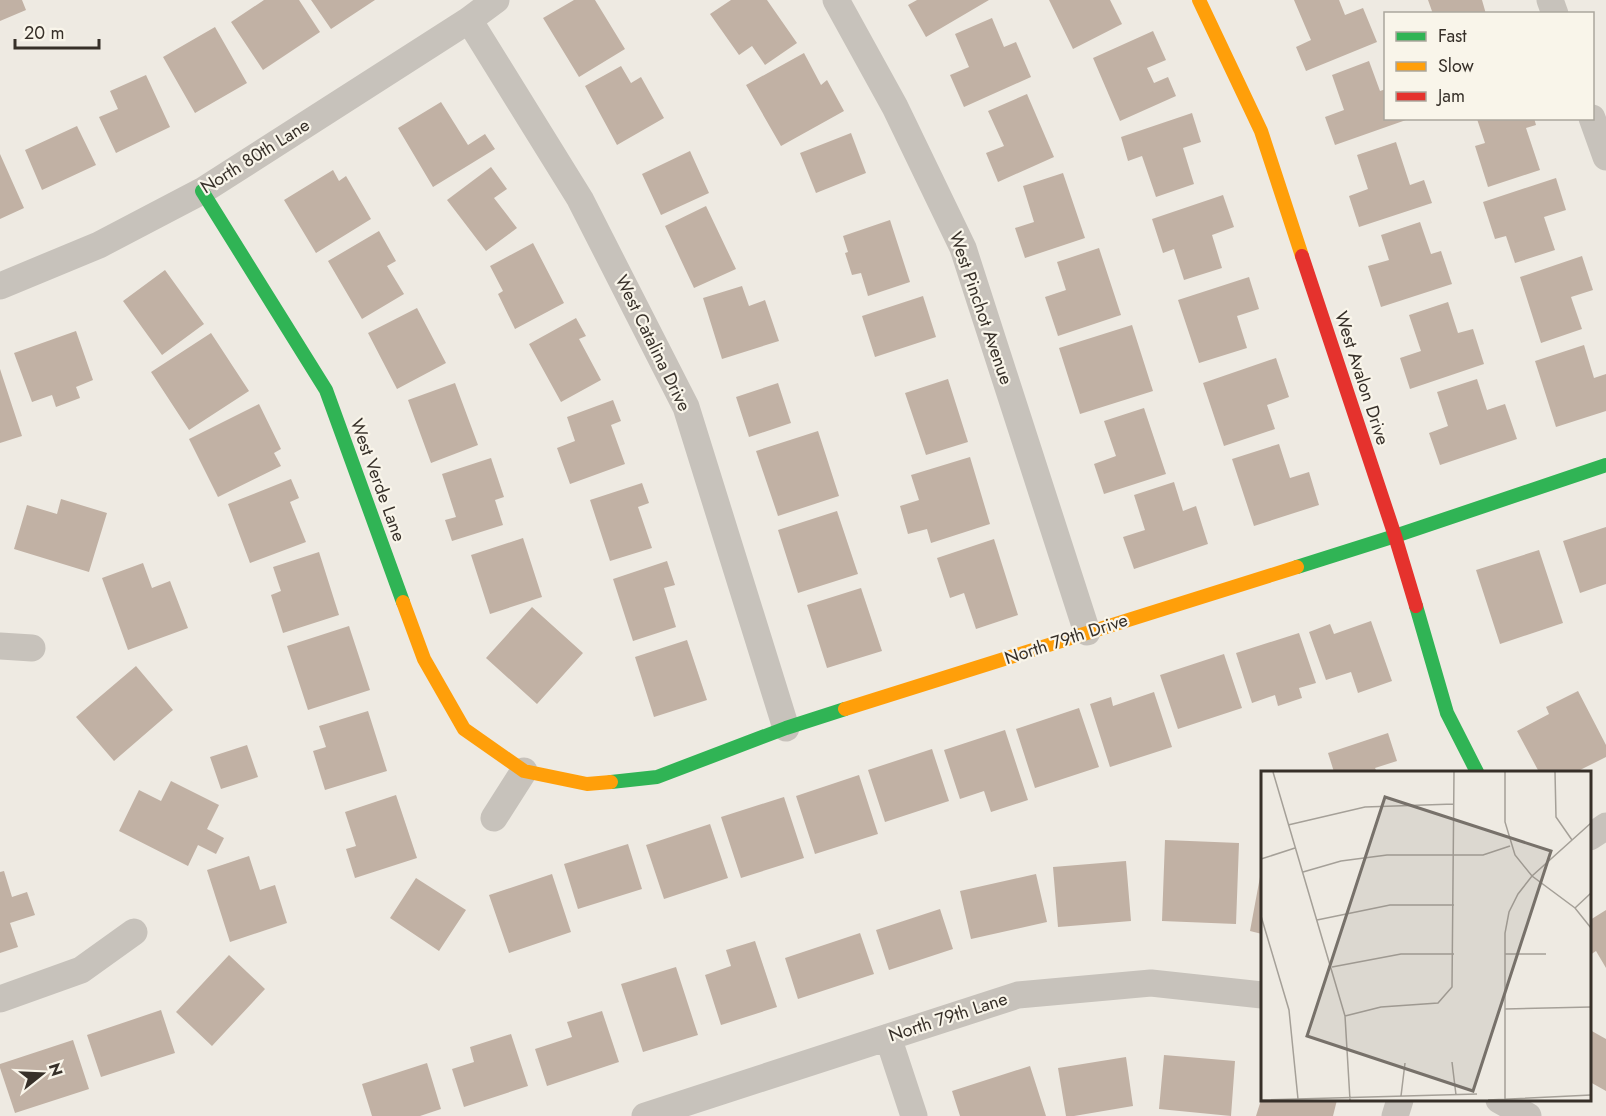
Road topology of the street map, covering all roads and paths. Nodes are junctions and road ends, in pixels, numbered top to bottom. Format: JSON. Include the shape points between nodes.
{"nodes":[{"id":1,"x":496,"y":0,"type":"edge"},
{"id":2,"x":836,"y":0,"type":"edge"},
{"id":3,"x":1199,"y":0,"type":"edge"},
{"id":4,"x":469,"y":20,"type":"junction"},
{"id":5,"x":1594,"y":120,"type":"edge"},
{"id":6,"x":1606,"y":158,"type":"edge"},
{"id":7,"x":202,"y":191,"type":"junction"},
{"id":8,"x":0,"y":286,"type":"edge"},
{"id":9,"x":1606,"y":465,"type":"edge"},
{"id":10,"x":1395,"y":536,"type":"junction"},
{"id":11,"x":1087,"y":632,"type":"junction"},
{"id":12,"x":0,"y":646,"type":"edge"},
{"id":13,"x":32,"y":648,"type":"dead end"},
{"id":14,"x":786,"y":728,"type":"junction"},
{"id":15,"x":524,"y":771,"type":"junction"},
{"id":16,"x":1477,"y":771,"type":"edge"},
{"id":17,"x":494,"y":818,"type":"dead end"},
{"id":18,"x":1606,"y":826,"type":"edge"},
{"id":19,"x":1591,"y":836,"type":"edge"},
{"id":20,"x":134,"y":932,"type":"dead end"},
{"id":21,"x":1261,"y":995,"type":"edge"},
{"id":22,"x":0,"y":999,"type":"edge"},
{"id":23,"x":888,"y":1037,"type":"junction"},
{"id":24,"x":1400,"y":1101,"type":"edge"},
{"id":25,"x":1501,"y":1101,"type":"edge"},
{"id":26,"x":645,"y":1116,"type":"edge"},
{"id":27,"x":914,"y":1116,"type":"edge"},
{"id":28,"x":1395,"y":1116,"type":"edge"},
{"id":29,"x":1528,"y":1116,"type":"edge"}],
"edges":[{"from":1,"to":4,"type":"street","name":"North 80th Lane"},
{"from":2,"to":11,"type":"street","name":"West Pinchot Avenue","via":[[895,107],[963,248]]},
{"from":3,"to":10,"type":"street","name":"West Avalon Drive","via":[[1261,131]]},
{"from":4,"to":7,"type":"street","name":"North 80th Lane"},
{"from":4,"to":14,"type":"street","name":"West Catalina Drive","via":[[580,199],[686,407]]},
{"from":5,"to":6,"type":"street"},
{"from":7,"to":8,"type":"street","name":"North 80th Lane","via":[[99,244]]},
{"from":7,"to":15,"type":"street","name":"West Verde Lane","via":[[326,390],[424,659],[464,729]]},
{"from":9,"to":10,"type":"street","name":"North 79th Drive"},
{"from":10,"to":11,"type":"street","name":"North 79th Drive"},
{"from":10,"to":16,"type":"street","name":"West Avalon Drive","via":[[1446,713]]},
{"from":11,"to":14,"type":"street","name":"North 79th Drive"},
{"from":12,"to":13,"type":"street"},
{"from":14,"to":15,"type":"street","name":"North 79th Drive","via":[[657,777],[587,784]]},
{"from":15,"to":17,"type":"street"},
{"from":18,"to":19,"type":"street"},
{"from":20,"to":22,"type":"street","via":[[81,970]]},
{"from":21,"to":23,"type":"street","name":"North 79th Lane","via":[[1151,983],[1018,995]]},
{"from":23,"to":26,"type":"street","name":"North 79th Lane"},
{"from":23,"to":27,"type":"street"},
{"from":24,"to":28,"type":"street"},
{"from":25,"to":29,"type":"street"}]}
